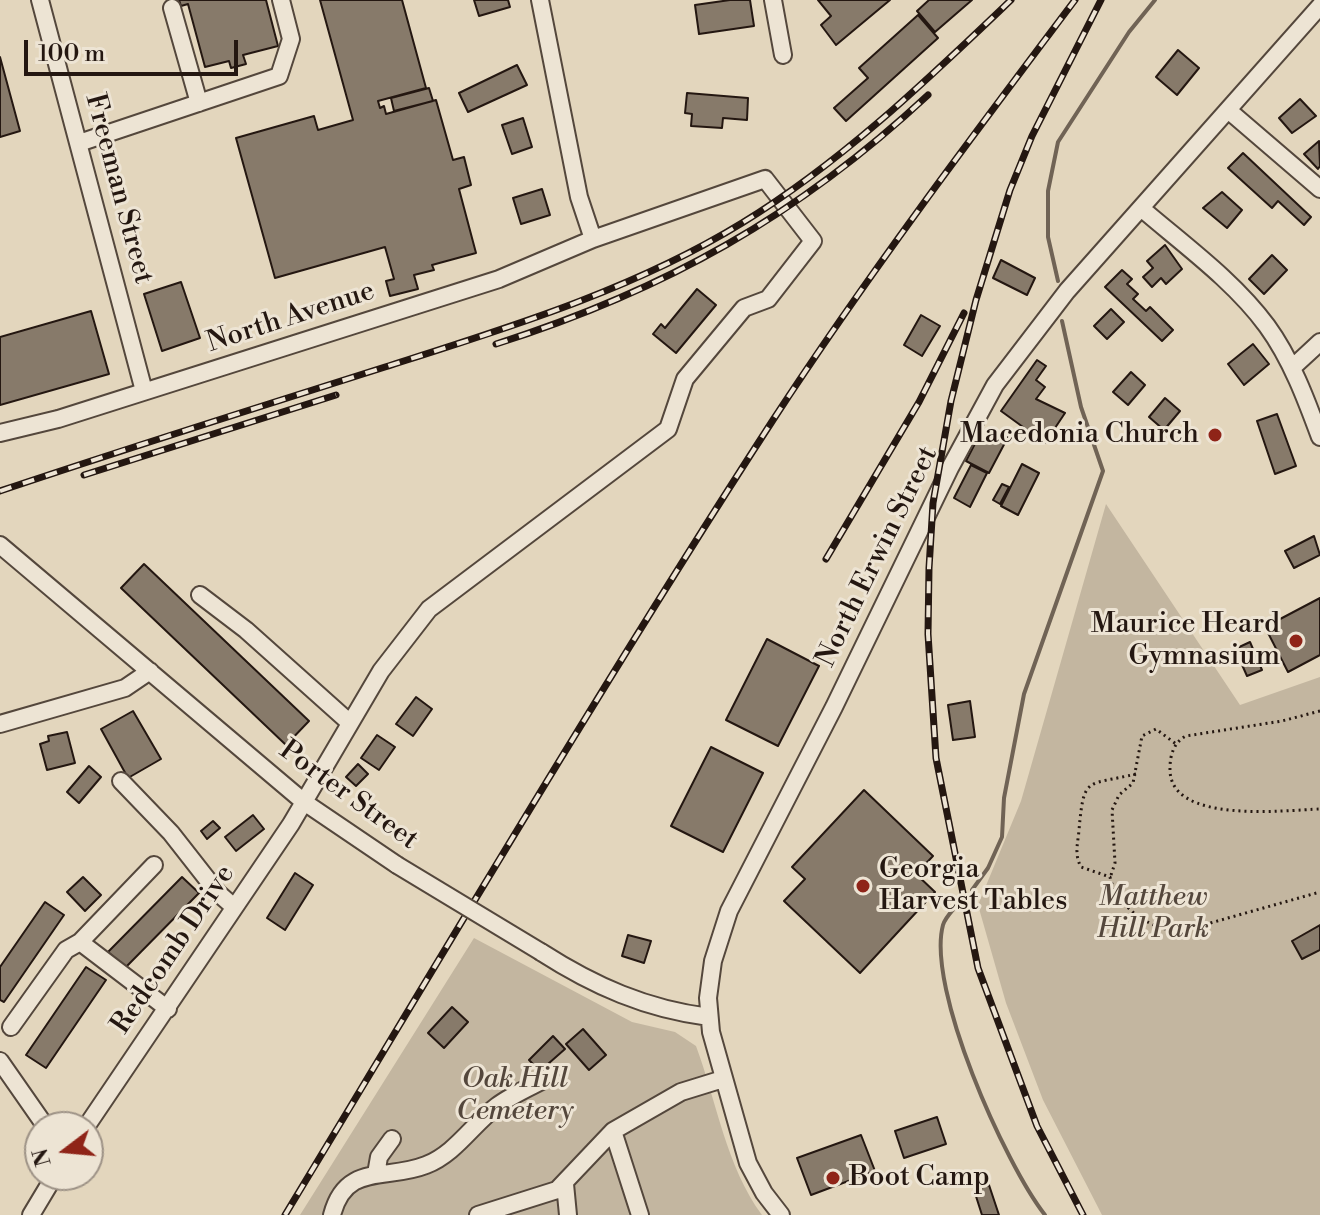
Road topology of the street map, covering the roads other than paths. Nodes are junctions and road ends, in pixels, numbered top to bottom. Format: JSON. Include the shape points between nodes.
{"nodes":[{"id":1,"x":40,"y":0,"type":"edge"},
{"id":2,"x":281,"y":0,"type":"edge"},
{"id":3,"x":540,"y":0,"type":"edge"},
{"id":4,"x":773,"y":0,"type":"edge"},
{"id":5,"x":172,"y":8,"type":"dead end"},
{"id":6,"x":1317,"y":14,"type":"edge"},
{"id":7,"x":783,"y":55,"type":"dead end"},
{"id":8,"x":199,"y":103,"type":"junction"},
{"id":9,"x":1228,"y":110,"type":"junction"},
{"id":10,"x":79,"y":143,"type":"junction"},
{"id":11,"x":1320,"y":189,"type":"edge"},
{"id":12,"x":1141,"y":208,"type":"junction"},
{"id":13,"x":593,"y":239,"type":"junction"},
{"id":14,"x":1320,"y":342,"type":"edge"},
{"id":15,"x":1292,"y":368,"type":"junction"},
{"id":16,"x":144,"y":391,"type":"junction"},
{"id":17,"x":668,"y":429,"type":"joint"},
{"id":18,"x":0,"y":433,"type":"edge"},
{"id":19,"x":1320,"y":437,"type":"edge"},
{"id":20,"x":4,"y":549,"type":"edge"},
{"id":21,"x":200,"y":595,"type":"dead end"},
{"id":22,"x":150,"y":671,"type":"junction"},
{"id":23,"x":350,"y":723,"type":"junction"},
{"id":24,"x":0,"y":724,"type":"edge"},
{"id":25,"x":121,"y":781,"type":"dead end"},
{"id":26,"x":304,"y":802,"type":"junction"},
{"id":27,"x":154,"y":865,"type":"dead end"},
{"id":28,"x":234,"y":907,"type":"junction"},
{"id":29,"x":80,"y":942,"type":"junction"},
{"id":30,"x":168,"y":1009,"type":"junction"},
{"id":31,"x":709,"y":1017,"type":"junction"},
{"id":32,"x":11,"y":1027,"type":"dead end"},
{"id":33,"x":0,"y":1061,"type":"edge"},
{"id":34,"x":551,"y":1076,"type":"dead end"},
{"id":35,"x":723,"y":1079,"type":"junction"},
{"id":36,"x":35,"y":1111,"type":"edge"},
{"id":37,"x":97,"y":1111,"type":"edge"},
{"id":38,"x":613,"y":1131,"type":"junction"},
{"id":39,"x":392,"y":1139,"type":"dead end"},
{"id":40,"x":376,"y":1174,"type":"junction"},
{"id":41,"x":565,"y":1184,"type":"junction"},
{"id":42,"x":45,"y":1191,"type":"edge"},
{"id":43,"x":31,"y":1215,"type":"edge"},
{"id":44,"x":332,"y":1215,"type":"edge"},
{"id":45,"x":478,"y":1215,"type":"edge"},
{"id":46,"x":568,"y":1215,"type":"edge"},
{"id":47,"x":640,"y":1215,"type":"edge"},
{"id":48,"x":781,"y":1215,"type":"edge"}],
"edges":[{"from":1,"to":10,"type":"street","name":"Freeman Street"},
{"from":2,"to":8,"type":"street","via":[[291,39],[279,76]]},
{"from":3,"to":13,"type":"street","via":[[579,197]]},
{"from":4,"to":7,"type":"street"},
{"from":5,"to":8,"type":"street"},
{"from":6,"to":9,"type":"street","name":"North Erwin Street"},
{"from":8,"to":10,"type":"street"},
{"from":9,"to":11,"type":"street"},
{"from":9,"to":12,"type":"street","name":"North Erwin Street"},
{"from":10,"to":16,"type":"street","name":"Freeman Street"},
{"from":12,"to":15,"type":"street","via":[[1239,293]]},
{"from":12,"to":31,"type":"street","name":"North Erwin Street","via":[[1030,336],[978,413],[729,911],[713,961]]},
{"from":13,"to":16,"type":"street","name":"North Avenue","via":[[499,279]]},
{"from":13,"to":17,"type":"street","name":"North Avenue","via":[[765,179],[813,241],[768,299],[744,308],[685,379]]},
{"from":14,"to":15,"type":"street"},
{"from":15,"to":19,"type":"street"},
{"from":16,"to":18,"type":"street","name":"North Avenue"},
{"from":17,"to":23,"type":"street","name":"Redcomb Drive","via":[[429,609],[381,671]]},
{"from":20,"to":22,"type":"street","name":"Porter Street"},
{"from":21,"to":23,"type":"street"},
{"from":22,"to":24,"type":"street","via":[[125,688]]},
{"from":22,"to":26,"type":"street","name":"Porter Street"},
{"from":23,"to":26,"type":"street","name":"Redcomb Drive"},
{"from":25,"to":28,"type":"street"},
{"from":26,"to":28,"type":"street","name":"Redcomb Drive"},
{"from":26,"to":31,"type":"street","name":"Porter Street","bridge":true,"via":[[397,865],[615,993]]},
{"from":27,"to":29,"type":"street"},
{"from":28,"to":30,"type":"street","name":"Redcomb Drive"},
{"from":29,"to":30,"type":"street"},
{"from":29,"to":32,"type":"street","via":[[66,950]]},
{"from":30,"to":37,"type":"street","name":"Redcomb Drive"},
{"from":31,"to":35,"type":"street","name":"North Erwin Street"},
{"from":33,"to":36,"type":"street"},
{"from":34,"to":40,"type":"street","via":[[496,1107],[428,1165]]},
{"from":35,"to":38,"type":"street","via":[[681,1092]]},
{"from":35,"to":48,"type":"street","name":"North Erwin Street","via":[[748,1163]]},
{"from":38,"to":41,"type":"street"},
{"from":38,"to":47,"type":"street"},
{"from":39,"to":40,"type":"street","via":[[379,1157]]},
{"from":40,"to":44,"type":"street","via":[[344,1188]]},
{"from":41,"to":45,"type":"street","via":[[549,1194]]},
{"from":41,"to":46,"type":"street"},
{"from":42,"to":43,"type":"street"}]}
